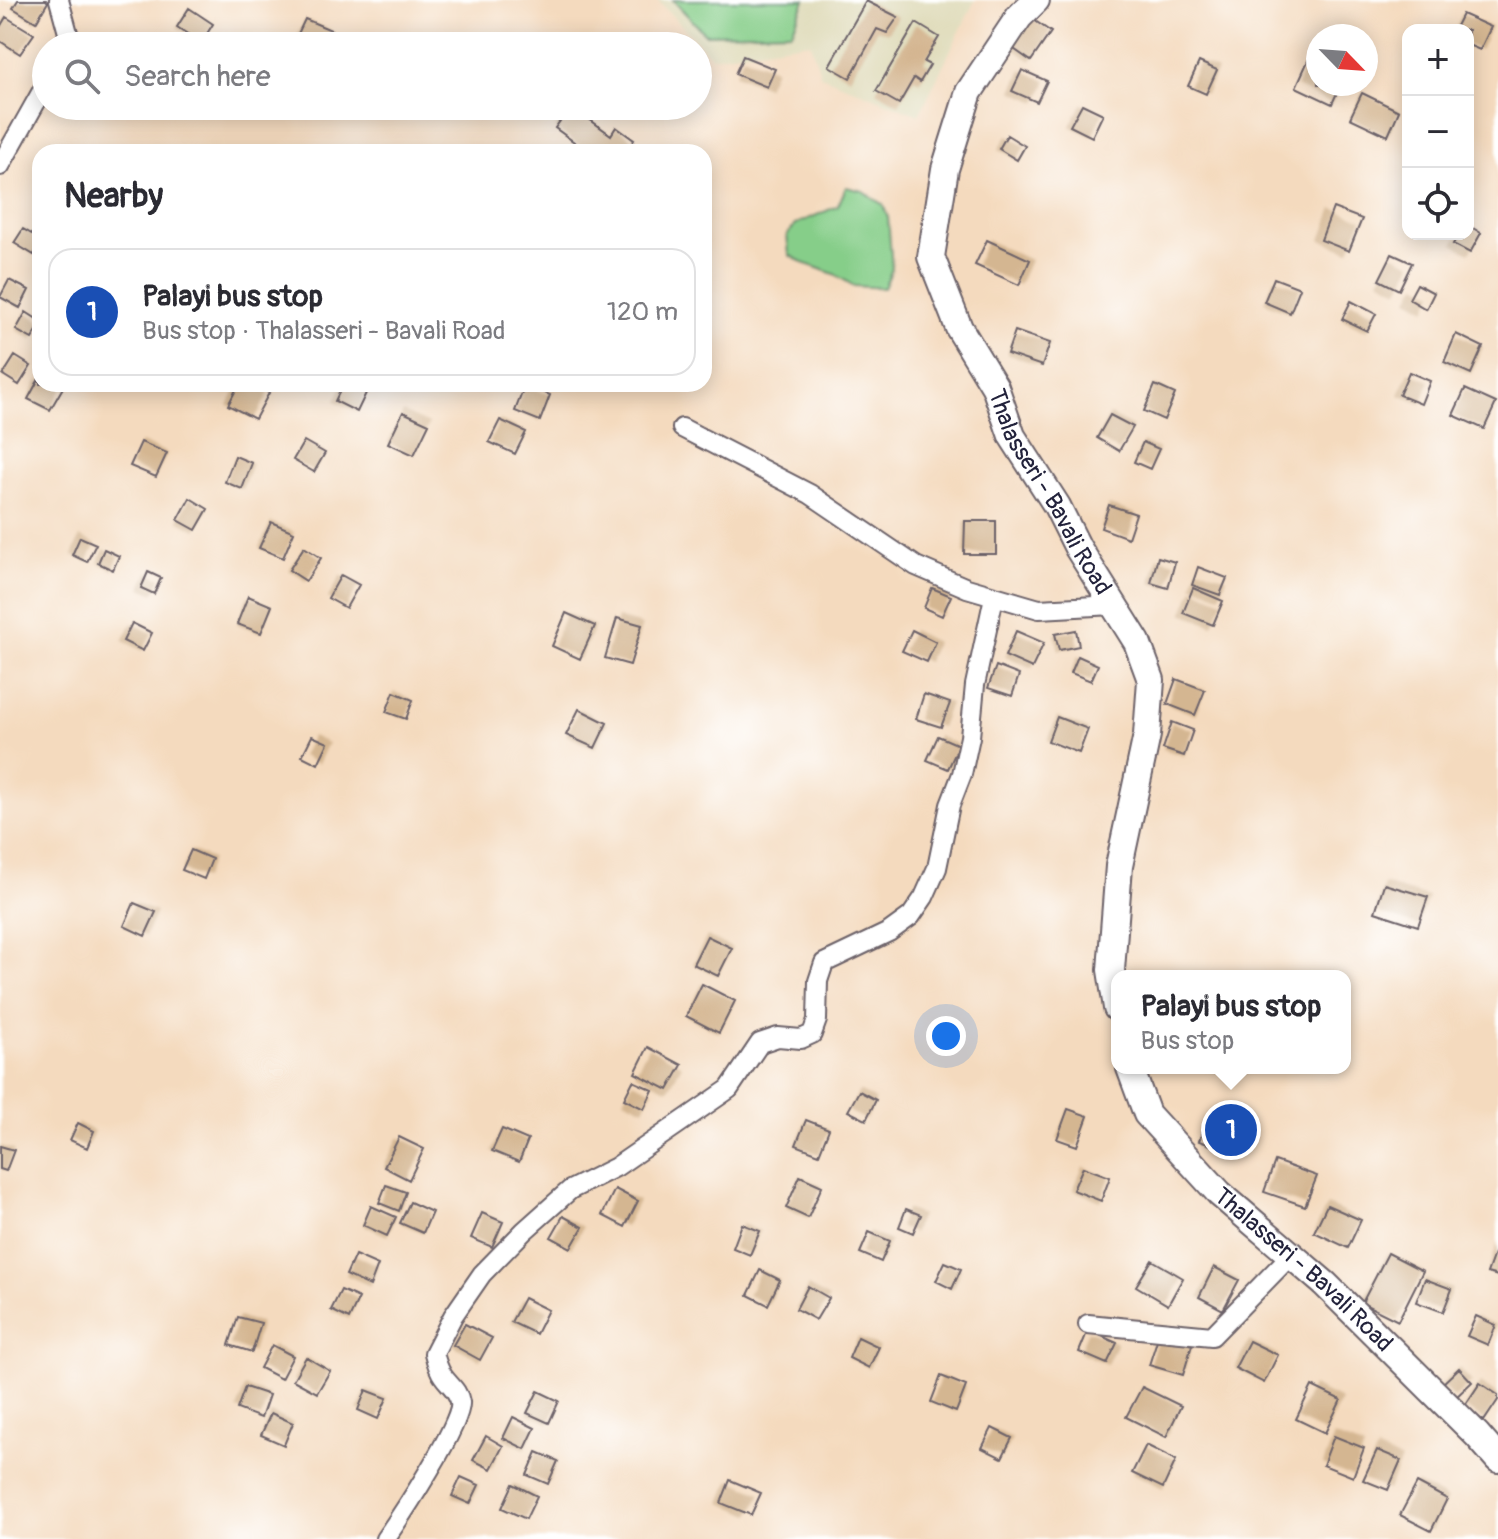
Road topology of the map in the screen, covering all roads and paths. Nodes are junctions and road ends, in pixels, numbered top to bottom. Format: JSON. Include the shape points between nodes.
{"nodes":[{"id":1,"x":59,"y":0,"type":"edge"},
{"id":2,"x":1036,"y":0,"type":"edge"},
{"id":3,"x":68,"y":32,"type":"edge"},
{"id":4,"x":32,"y":109,"type":"edge"},
{"id":5,"x":0,"y":166,"type":"edge"},
{"id":6,"x":682,"y":428,"type":"dead end"},
{"id":7,"x":994,"y":597,"type":"junction"},
{"id":8,"x":1114,"y":605,"type":"junction"},
{"id":9,"x":1111,"y":970,"type":"edge"},
{"id":10,"x":1132,"y":1074,"type":"edge"},
{"id":11,"x":1291,"y":1255,"type":"junction"},
{"id":12,"x":1088,"y":1324,"type":"dead end"},
{"id":13,"x":1498,"y":1459,"type":"edge"},
{"id":14,"x":385,"y":1539,"type":"edge"}],
"edges":[{"from":1,"to":3,"type":"street"},
{"from":2,"to":8,"type":"main road","name":"Thalasseri - Bavali Road","via":[[969,92],[945,169],[931,257],[959,328],[995,387],[1012,436]]},
{"from":4,"to":5,"type":"street"},
{"from":6,"to":7,"type":"street","via":[[810,494],[916,566]]},
{"from":7,"to":8,"type":"street","via":[[1039,609]]},
{"from":7,"to":14,"type":"street","via":[[962,774],[924,897],[911,916],[889,932],[824,963],[812,1034],[760,1043],[729,1089],[616,1167],[570,1190],[482,1274],[434,1353],[460,1399],[460,1409]]},
{"from":8,"to":9,"type":"main road","name":"Thalasseri - Bavali Road","via":[[1137,642],[1151,680],[1147,735],[1119,866]]},
{"from":10,"to":11,"type":"main road","name":"Thalasseri - Bavali Road","via":[[1147,1114],[1220,1194]]},
{"from":11,"to":12,"type":"street","via":[[1212,1336]]},
{"from":11,"to":13,"type":"main road","name":"Thalasseri - Bavali Road"}]}
